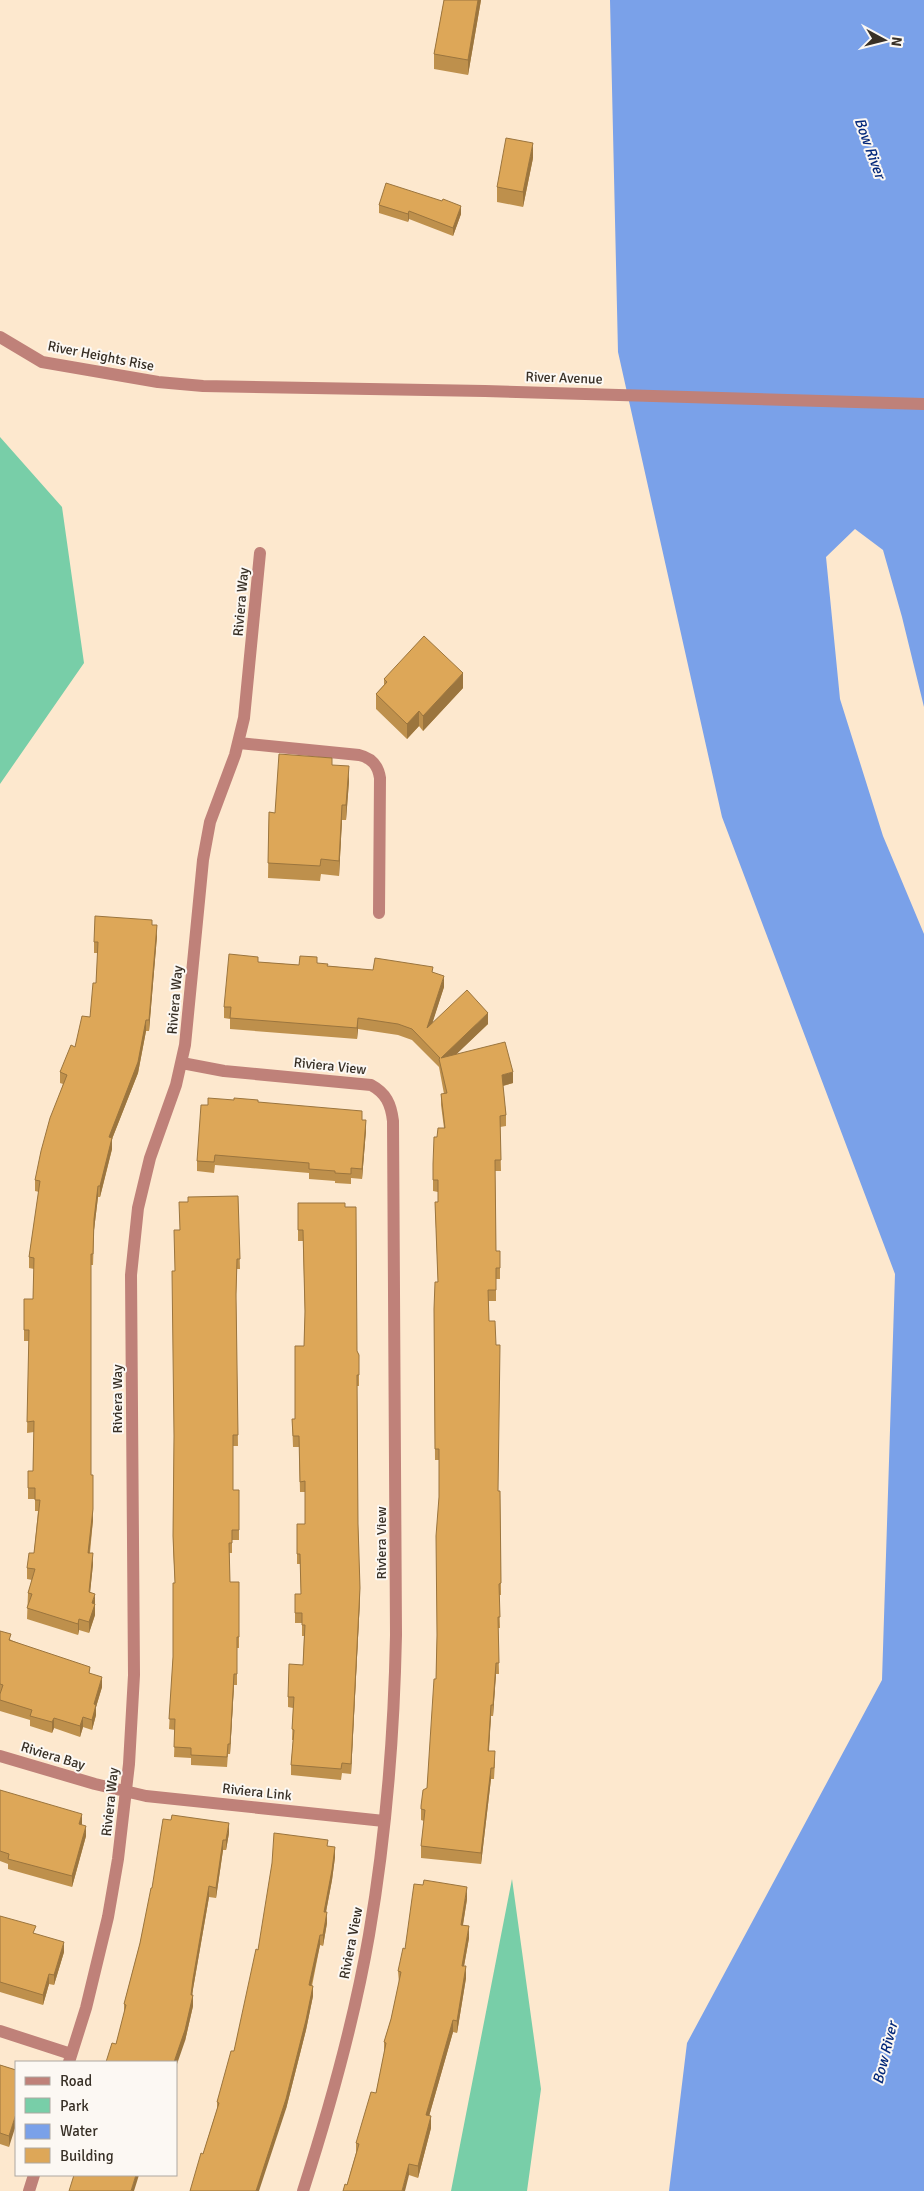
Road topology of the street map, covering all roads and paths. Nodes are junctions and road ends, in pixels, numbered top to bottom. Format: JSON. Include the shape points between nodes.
{"nodes":[{"id":1,"x":0,"y":337,"type":"edge"},
{"id":2,"x":203,"y":386,"type":"joint"},
{"id":3,"x":924,"y":404,"type":"edge"},
{"id":4,"x":260,"y":553,"type":"dead end"},
{"id":5,"x":239,"y":743,"type":"junction"},
{"id":6,"x":379,"y":912,"type":"dead end"},
{"id":7,"x":182,"y":1063,"type":"junction"},
{"id":8,"x":0,"y":1756,"type":"edge"},
{"id":9,"x":126,"y":1792,"type":"junction"},
{"id":10,"x":384,"y":1820,"type":"junction"},
{"id":11,"x":0,"y":2031,"type":"edge"},
{"id":12,"x":70,"y":2058,"type":"edge"},
{"id":13,"x":34,"y":2176,"type":"edge"},
{"id":14,"x":29,"y":2191,"type":"edge"},
{"id":15,"x":302,"y":2191,"type":"edge"}],
"edges":[{"from":1,"to":2,"type":"street","name":"River Heights Rise","via":[[42,362],[158,382]]},
{"from":2,"to":3,"type":"street","name":"River Avenue"},
{"from":4,"to":5,"type":"street","name":"Riviera Way","via":[[248,693]]},
{"from":5,"to":6,"type":"street","via":[[359,755],[374,762],[380,778]]},
{"from":5,"to":7,"type":"street","name":"Riviera Way","via":[[206,840]]},
{"from":7,"to":9,"type":"street","name":"Riviera Way","via":[[144,1182],[131,1275],[134,1675]]},
{"from":7,"to":10,"type":"street","name":"Riviera View","via":[[215,1070],[371,1085],[384,1094],[392,1111],[396,1635],[394,1709]]},
{"from":8,"to":9,"type":"street","name":"Riviera Bay"},
{"from":9,"to":10,"type":"street","name":"Riviera Link"},
{"from":9,"to":12,"type":"street","name":"Riviera Way","via":[[108,1917]]},
{"from":10,"to":15,"type":"street","name":"Riviera View","via":[[369,1936],[346,2042]]},
{"from":11,"to":12,"type":"street"},
{"from":13,"to":14,"type":"street"}]}
